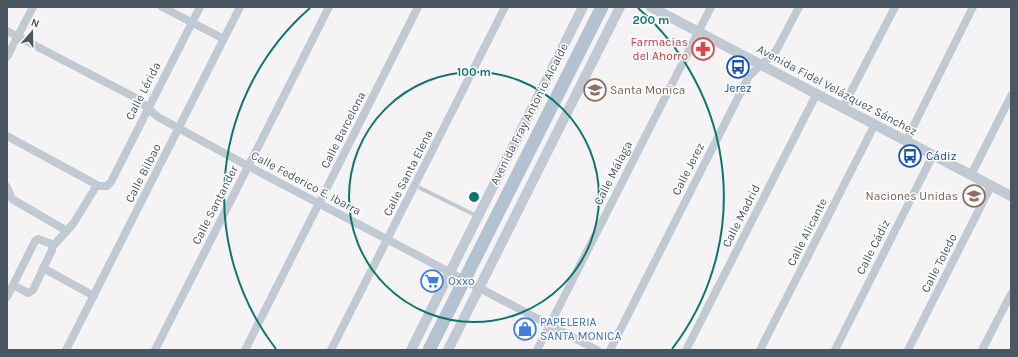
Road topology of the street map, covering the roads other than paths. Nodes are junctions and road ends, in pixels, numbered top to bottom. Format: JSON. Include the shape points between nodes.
{"nodes":[{"id":1,"x":34,"y":7,"type":"edge"},
{"id":2,"x":162,"y":7,"type":"edge"},
{"id":3,"x":200,"y":7,"type":"edge"},
{"id":4,"x":240,"y":7,"type":"edge"},
{"id":5,"x":329,"y":7,"type":"edge"},
{"id":6,"x":418,"y":7,"type":"edge"},
{"id":7,"x":505,"y":7,"type":"edge"},
{"id":8,"x":583,"y":7,"type":"edge"},
{"id":9,"x":602,"y":7,"type":"edge"},
{"id":10,"x":620,"y":7,"type":"edge"},
{"id":11,"x":651,"y":7,"type":"edge"},
{"id":12,"x":711,"y":7,"type":"edge"},
{"id":13,"x":799,"y":7,"type":"edge"},
{"id":14,"x":895,"y":7,"type":"edge"},
{"id":15,"x":973,"y":7,"type":"edge"},
{"id":16,"x":192,"y":22,"type":"junction"},
{"id":17,"x":698,"y":31,"type":"junction"},
{"id":18,"x":7,"y":32,"type":"edge"},
{"id":19,"x":17,"y":37,"type":"junction"},
{"id":20,"x":224,"y":39,"type":"junction"},
{"id":21,"x":7,"y":57,"type":"edge"},
{"id":22,"x":762,"y":64,"type":"junction"},
{"id":23,"x":817,"y":93,"type":"junction"},
{"id":24,"x":1011,"y":96,"type":"edge"},
{"id":25,"x":843,"y":107,"type":"junction"},
{"id":26,"x":148,"y":108,"type":"junction"},
{"id":27,"x":875,"y":124,"type":"junction"},
{"id":28,"x":180,"y":128,"type":"junction"},
{"id":29,"x":7,"y":136,"type":"edge"},
{"id":30,"x":906,"y":141,"type":"junction"},
{"id":31,"x":933,"y":155,"type":"junction"},
{"id":32,"x":248,"y":166,"type":"junction"},
{"id":33,"x":970,"y":175,"type":"junction"},
{"id":34,"x":97,"y":185,"type":"junction"},
{"id":35,"x":991,"y":186,"type":"junction"},
{"id":36,"x":7,"y":187,"type":"edge"},
{"id":37,"x":420,"y":188,"type":"dead end"},
{"id":38,"x":1011,"y":196,"type":"edge"},
{"id":39,"x":319,"y":204,"type":"junction"},
{"id":40,"x":478,"y":216,"type":"junction"},
{"id":41,"x":67,"y":231,"type":"junction"},
{"id":42,"x":387,"y":240,"type":"junction"},
{"id":43,"x":53,"y":246,"type":"junction"},
{"id":44,"x":43,"y":268,"type":"junction"},
{"id":45,"x":450,"y":273,"type":"junction"},
{"id":46,"x":464,"y":281,"type":"junction"},
{"id":47,"x":13,"y":285,"type":"junction"},
{"id":48,"x":478,"y":288,"type":"junction"},
{"id":49,"x":1011,"y":294,"type":"edge"},
{"id":50,"x":94,"y":296,"type":"junction"},
{"id":51,"x":7,"y":297,"type":"edge"},
{"id":52,"x":550,"y":325,"type":"junction"},
{"id":53,"x":66,"y":350,"type":"edge"},
{"id":54,"x":155,"y":350,"type":"edge"},
{"id":55,"x":245,"y":350,"type":"edge"},
{"id":56,"x":332,"y":350,"type":"edge"},
{"id":57,"x":411,"y":350,"type":"edge"},
{"id":58,"x":429,"y":350,"type":"edge"},
{"id":59,"x":448,"y":350,"type":"edge"},
{"id":60,"x":537,"y":350,"type":"edge"},
{"id":61,"x":597,"y":350,"type":"edge"},
{"id":62,"x":610,"y":350,"type":"edge"},
{"id":63,"x":686,"y":350,"type":"edge"},
{"id":64,"x":760,"y":350,"type":"edge"},
{"id":65,"x":835,"y":350,"type":"edge"},
{"id":66,"x":908,"y":350,"type":"edge"},
{"id":67,"x":982,"y":350,"type":"edge"}],
"edges":[{"from":1,"to":19,"type":"street"},
{"from":2,"to":16,"type":"street"},
{"from":3,"to":16,"type":"street","name":"Calle Lérida"},
{"from":4,"to":20,"type":"street","name":"Calle Bilbao"},
{"from":5,"to":32,"type":"street","name":"Calle Santander"},
{"from":6,"to":39,"type":"street","name":"Calle Barcelona"},
{"from":7,"to":42,"type":"street","name":"Calle Santa Elena"},
{"from":8,"to":40,"type":"street","name":"Avenida Fray Antonio Alcalde"},
{"from":9,"to":46,"type":"main road","name":"Avenida Fray Antonio Alcalde"},
{"from":10,"to":48,"type":"street"},
{"from":11,"to":17,"type":"street","name":"Avenida Fidel Velázquez Sánchez"},
{"from":12,"to":17,"type":"street","name":"Calle Málaga"},
{"from":13,"to":22,"type":"street","name":"Calle Jerez","via":[[776,51]]},
{"from":14,"to":25,"type":"street"},
{"from":15,"to":30,"type":"street"},
{"from":16,"to":20,"type":"street"},
{"from":16,"to":26,"type":"street","name":"Calle Lérida"},
{"from":17,"to":22,"type":"street","name":"Avenida Fidel Velázquez Sánchez"},
{"from":17,"to":52,"type":"street","name":"Calle Málaga"},
{"from":18,"to":19,"type":"street","name":"Calle Federico E. Ibarra"},
{"from":19,"to":21,"type":"street"},
{"from":19,"to":26,"type":"street","name":"Calle Federico E. Ibarra","via":[[136,98]]},
{"from":20,"to":28,"type":"street","name":"Calle Bilbao"},
{"from":22,"to":23,"type":"street","name":"Avenida Fidel Velázquez Sánchez"},
{"from":22,"to":62,"type":"street","name":"Calle Jerez","via":[[749,76]]},
{"from":23,"to":25,"type":"street","name":"Avenida Fidel Velázquez Sánchez"},
{"from":23,"to":63,"type":"street","name":"Calle Madrid"},
{"from":24,"to":33,"type":"street"},
{"from":25,"to":27,"type":"street","name":"Avenida Fidel Velázquez Sánchez"},
{"from":26,"to":28,"type":"street","name":"Calle Federico E. Ibarra","via":[[158,117]]},
{"from":26,"to":34,"type":"street","name":"Calle Lérida","via":[[111,182],[107,186]]},
{"from":27,"to":30,"type":"street","name":"Avenida Fidel Velázquez Sánchez"},
{"from":27,"to":64,"type":"street","name":"Calle Alicante"},
{"from":28,"to":32,"type":"street","name":"Calle Federico E. Ibarra"},
{"from":28,"to":50,"type":"street","name":"Calle Bilbao"},
{"from":29,"to":34,"type":"street"},
{"from":30,"to":31,"type":"street","name":"Avenida Fidel Velázquez Sánchez"},
{"from":31,"to":33,"type":"street","name":"Avenida Fidel Velázquez Sánchez"},
{"from":31,"to":65,"type":"street","name":"Calle Cádiz"},
{"from":32,"to":39,"type":"street","name":"Calle Federico E. Ibarra"},
{"from":32,"to":54,"type":"street","name":"Calle Santander"},
{"from":33,"to":35,"type":"street","name":"Avenida Fidel Velázquez Sánchez"},
{"from":34,"to":41,"type":"street","via":[[74,224]]},
{"from":35,"to":38,"type":"street","name":"Avenida Fidel Velázquez Sánchez"},
{"from":35,"to":66,"type":"street","name":"Calle Toledo"},
{"from":36,"to":41,"type":"street","via":[[12,199]]},
{"from":37,"to":40,"type":"lane"},
{"from":39,"to":42,"type":"street","name":"Calle Federico E. Ibarra"},
{"from":39,"to":55,"type":"street","name":"Calle Barcelona"},
{"from":40,"to":45,"type":"street","name":"Avenida Fray Antonio Alcalde"},
{"from":41,"to":43,"type":"street"},
{"from":42,"to":45,"type":"street","name":"Calle Federico E. Ibarra"},
{"from":42,"to":56,"type":"street","name":"Calle Santa Elena"},
{"from":43,"to":44,"type":"street"},
{"from":43,"to":47,"type":"street","via":[[41,239],[35,241]]},
{"from":44,"to":47,"type":"street","via":[[31,292]]},
{"from":44,"to":50,"type":"street"},
{"from":45,"to":46,"type":"street","name":"Calle Federico E. Ibarra"},
{"from":45,"to":57,"type":"street","name":"Avenida Fray Antonio Alcalde"},
{"from":46,"to":48,"type":"street","name":"Calle Federico E. Ibarra"},
{"from":46,"to":58,"type":"main road","name":"Avenida Fray Antonio Alcalde"},
{"from":47,"to":51,"type":"street"},
{"from":48,"to":52,"type":"street","name":"Calle Federico E. Ibarra"},
{"from":48,"to":59,"type":"street"},
{"from":49,"to":67,"type":"street"},
{"from":50,"to":53,"type":"street","name":"Calle Bilbao"},
{"from":52,"to":60,"type":"street","name":"Calle Málaga"},
{"from":52,"to":61,"type":"street","name":"Calle Federico E. Ibarra"}]}
